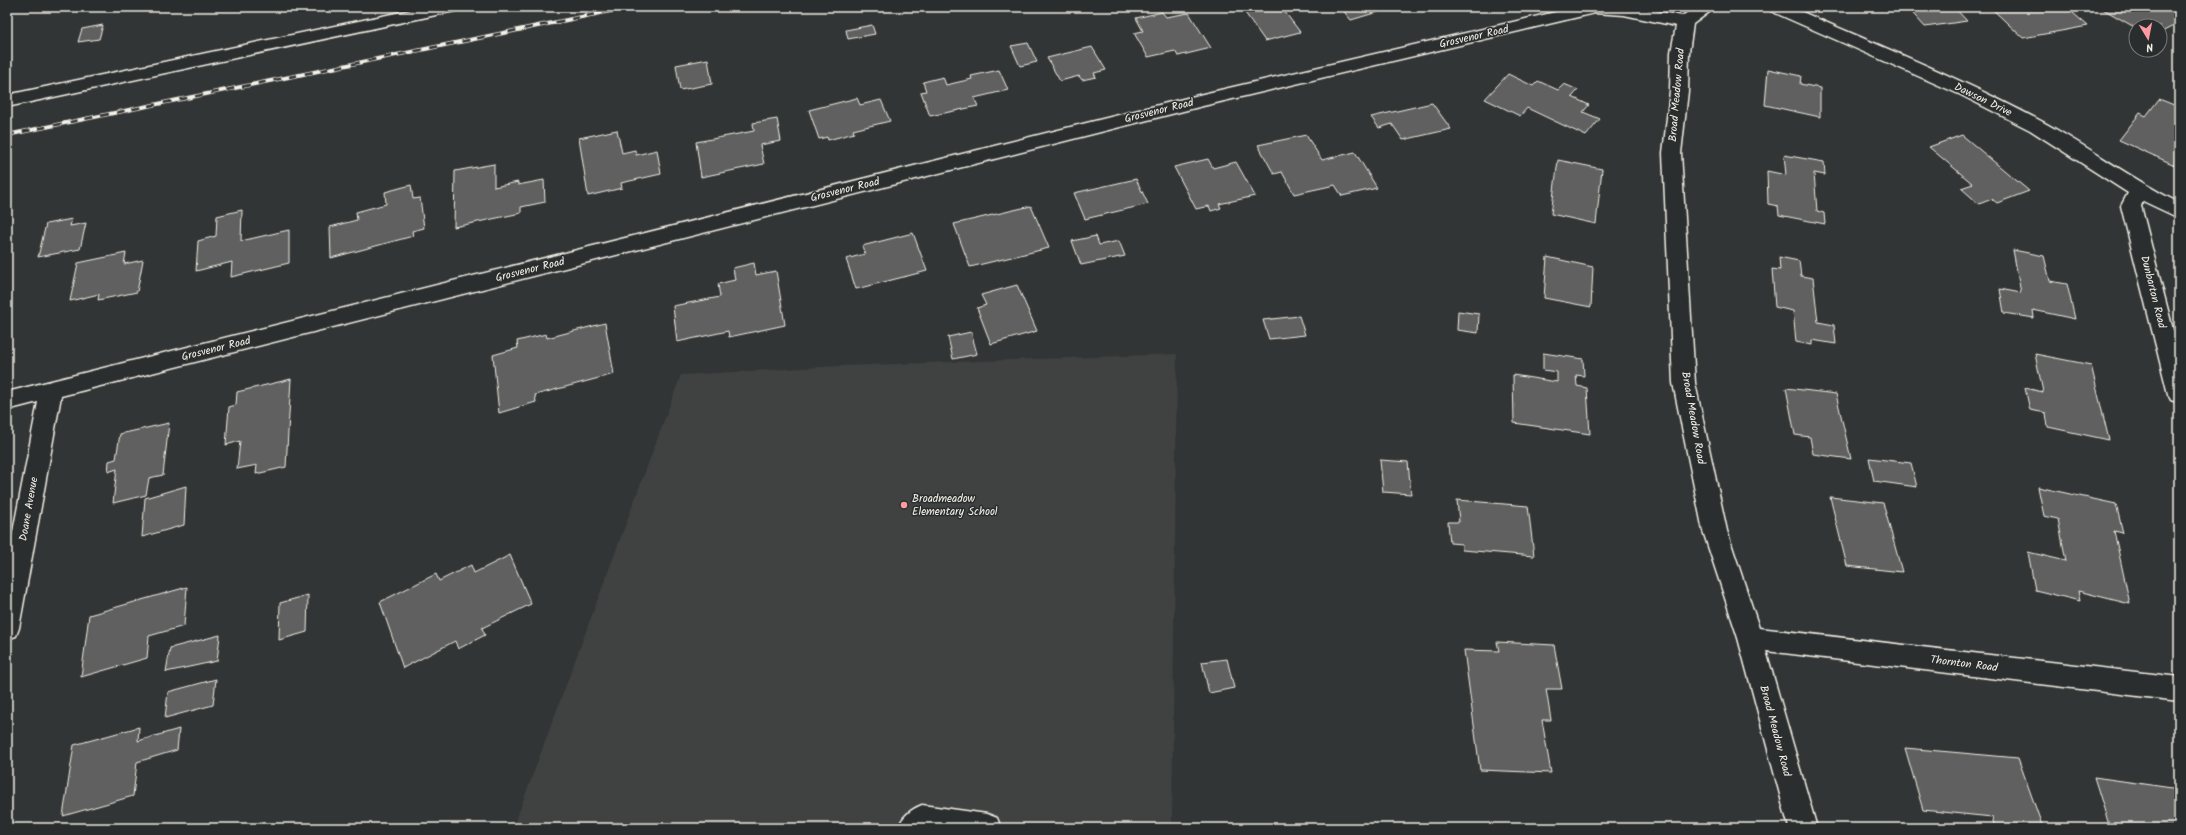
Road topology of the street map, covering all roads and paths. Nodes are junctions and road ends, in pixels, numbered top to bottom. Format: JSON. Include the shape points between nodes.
{"nodes":[{"id":1,"x":450,"y":7,"type":"edge"},
{"id":2,"x":1708,"y":7,"type":"edge"},
{"id":3,"x":1777,"y":7,"type":"edge"},
{"id":4,"x":1685,"y":22,"type":"junction"},
{"id":5,"x":7,"y":101,"type":"edge"},
{"id":6,"x":2139,"y":191,"type":"junction"},
{"id":7,"x":2179,"y":211,"type":"edge"},
{"id":8,"x":50,"y":390,"type":"junction"},
{"id":9,"x":2179,"y":394,"type":"edge"},
{"id":10,"x":7,"y":401,"type":"edge"},
{"id":11,"x":7,"y":628,"type":"edge"},
{"id":12,"x":1750,"y":638,"type":"junction"},
{"id":13,"x":2179,"y":689,"type":"edge"},
{"id":14,"x":912,"y":828,"type":"edge"},
{"id":15,"x":987,"y":828,"type":"edge"},
{"id":16,"x":1803,"y":828,"type":"edge"}],
"edges":[{"from":1,"to":5,"type":"street"},
{"from":2,"to":4,"type":"street"},
{"from":3,"to":6,"type":"street","name":"Dawson Drive","via":[[1966,91],[2036,126]]},
{"from":4,"to":8,"type":"street","name":"Grosvenor Road","via":[[1624,10],[1595,8],[1195,102]]},
{"from":4,"to":12,"type":"street","name":"Broad Meadow Road","via":[[1680,52],[1679,91],[1672,153],[1684,383],[1715,531]]},
{"from":6,"to":7,"type":"street","name":"Dawson Drive"},
{"from":6,"to":9,"type":"street","name":"Dunbarton Road","via":[[2131,206]]},
{"from":8,"to":10,"type":"street","name":"Grosvenor Road"},
{"from":8,"to":11,"type":"street","name":"Doane Avenue"},
{"from":12,"to":13,"type":"street","name":"Thornton Road"},
{"from":12,"to":16,"type":"street","name":"Broad Meadow Road"},
{"from":14,"to":15,"type":"street","via":[[922,819]]}]}
